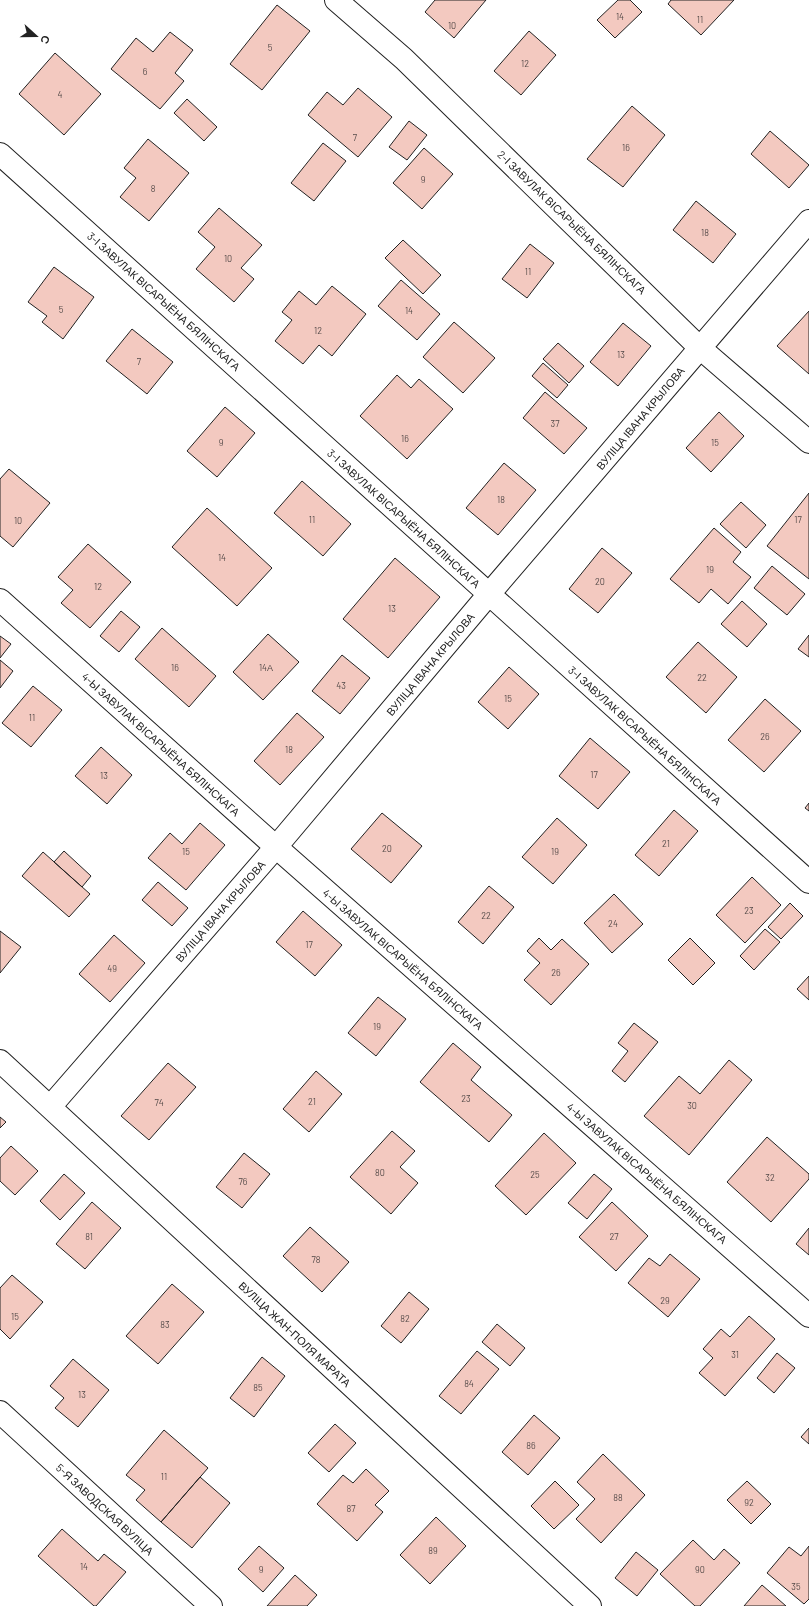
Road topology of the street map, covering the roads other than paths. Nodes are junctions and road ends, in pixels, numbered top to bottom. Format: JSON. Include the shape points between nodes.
{"nodes":[{"id":1,"x":336,"y":0,"type":"edge"},
{"id":2,"x":0,"y":154,"type":"edge"},
{"id":3,"x":809,"y":221,"type":"edge"},
{"id":4,"x":700,"y":348,"type":"junction"},
{"id":5,"x":809,"y":442,"type":"edge"},
{"id":6,"x":489,"y":594,"type":"junction"},
{"id":7,"x":0,"y":600,"type":"edge"},
{"id":8,"x":276,"y":847,"type":"junction"},
{"id":9,"x":809,"y":882,"type":"edge"},
{"id":10,"x":0,"y":1061,"type":"edge"},
{"id":11,"x":50,"y":1106,"type":"junction"},
{"id":12,"x":809,"y":1316,"type":"edge"},
{"id":13,"x":0,"y":1412,"type":"edge"},
{"id":14,"x":211,"y":1606,"type":"edge"},
{"id":15,"x":590,"y":1606,"type":"edge"}],
"edges":[{"from":1,"to":4,"type":"street","name":"2-І ЗАВУЛАК ВІСАРЫЁНА БЯЛІНСКАГА","via":[[404,59]]},
{"from":2,"to":6,"type":"street","name":"3-І ЗАВУЛАК ВІСАРЫЁНА БЯЛІНСКАГА"},
{"from":3,"to":4,"type":"street","name":"ВУЛІЦА ІВАНА КРЫЛОВА"},
{"from":4,"to":5,"type":"street","name":"2-І ЗАВУЛАК ВІСАРЫЁНА БЯЛІНСКАГА"},
{"from":4,"to":6,"type":"street","name":"ВУЛІЦА ІВАНА КРЫЛОВА"},
{"from":6,"to":8,"type":"street","name":"ВУЛІЦА ІВАНА КРЫЛОВА"},
{"from":6,"to":9,"type":"street","name":"3-І ЗАВУЛАК ВІСАРЫЁНА БЯЛІНСКАГА"},
{"from":7,"to":8,"type":"street","name":"4-Ы ЗАВУЛАК ВІСАРЫЁНА БЯЛІНСКАГА"},
{"from":8,"to":11,"type":"street","name":"ВУЛІЦА ІВАНА КРЫЛОВА"},
{"from":8,"to":12,"type":"street","name":"4-Ы ЗАВУЛАК ВІСАРЫЁНА БЯЛІНСКАГА"},
{"from":10,"to":11,"type":"street","name":"ВУЛІЦА ЖАН-ПОЛЯ МАРАТА"},
{"from":11,"to":15,"type":"street","name":"ВУЛІЦА ЖАН-ПОЛЯ МАРАТА"},
{"from":13,"to":14,"type":"street","name":"5-Я ЗАВОДСКАЯ ВУЛІЦА"}]}
